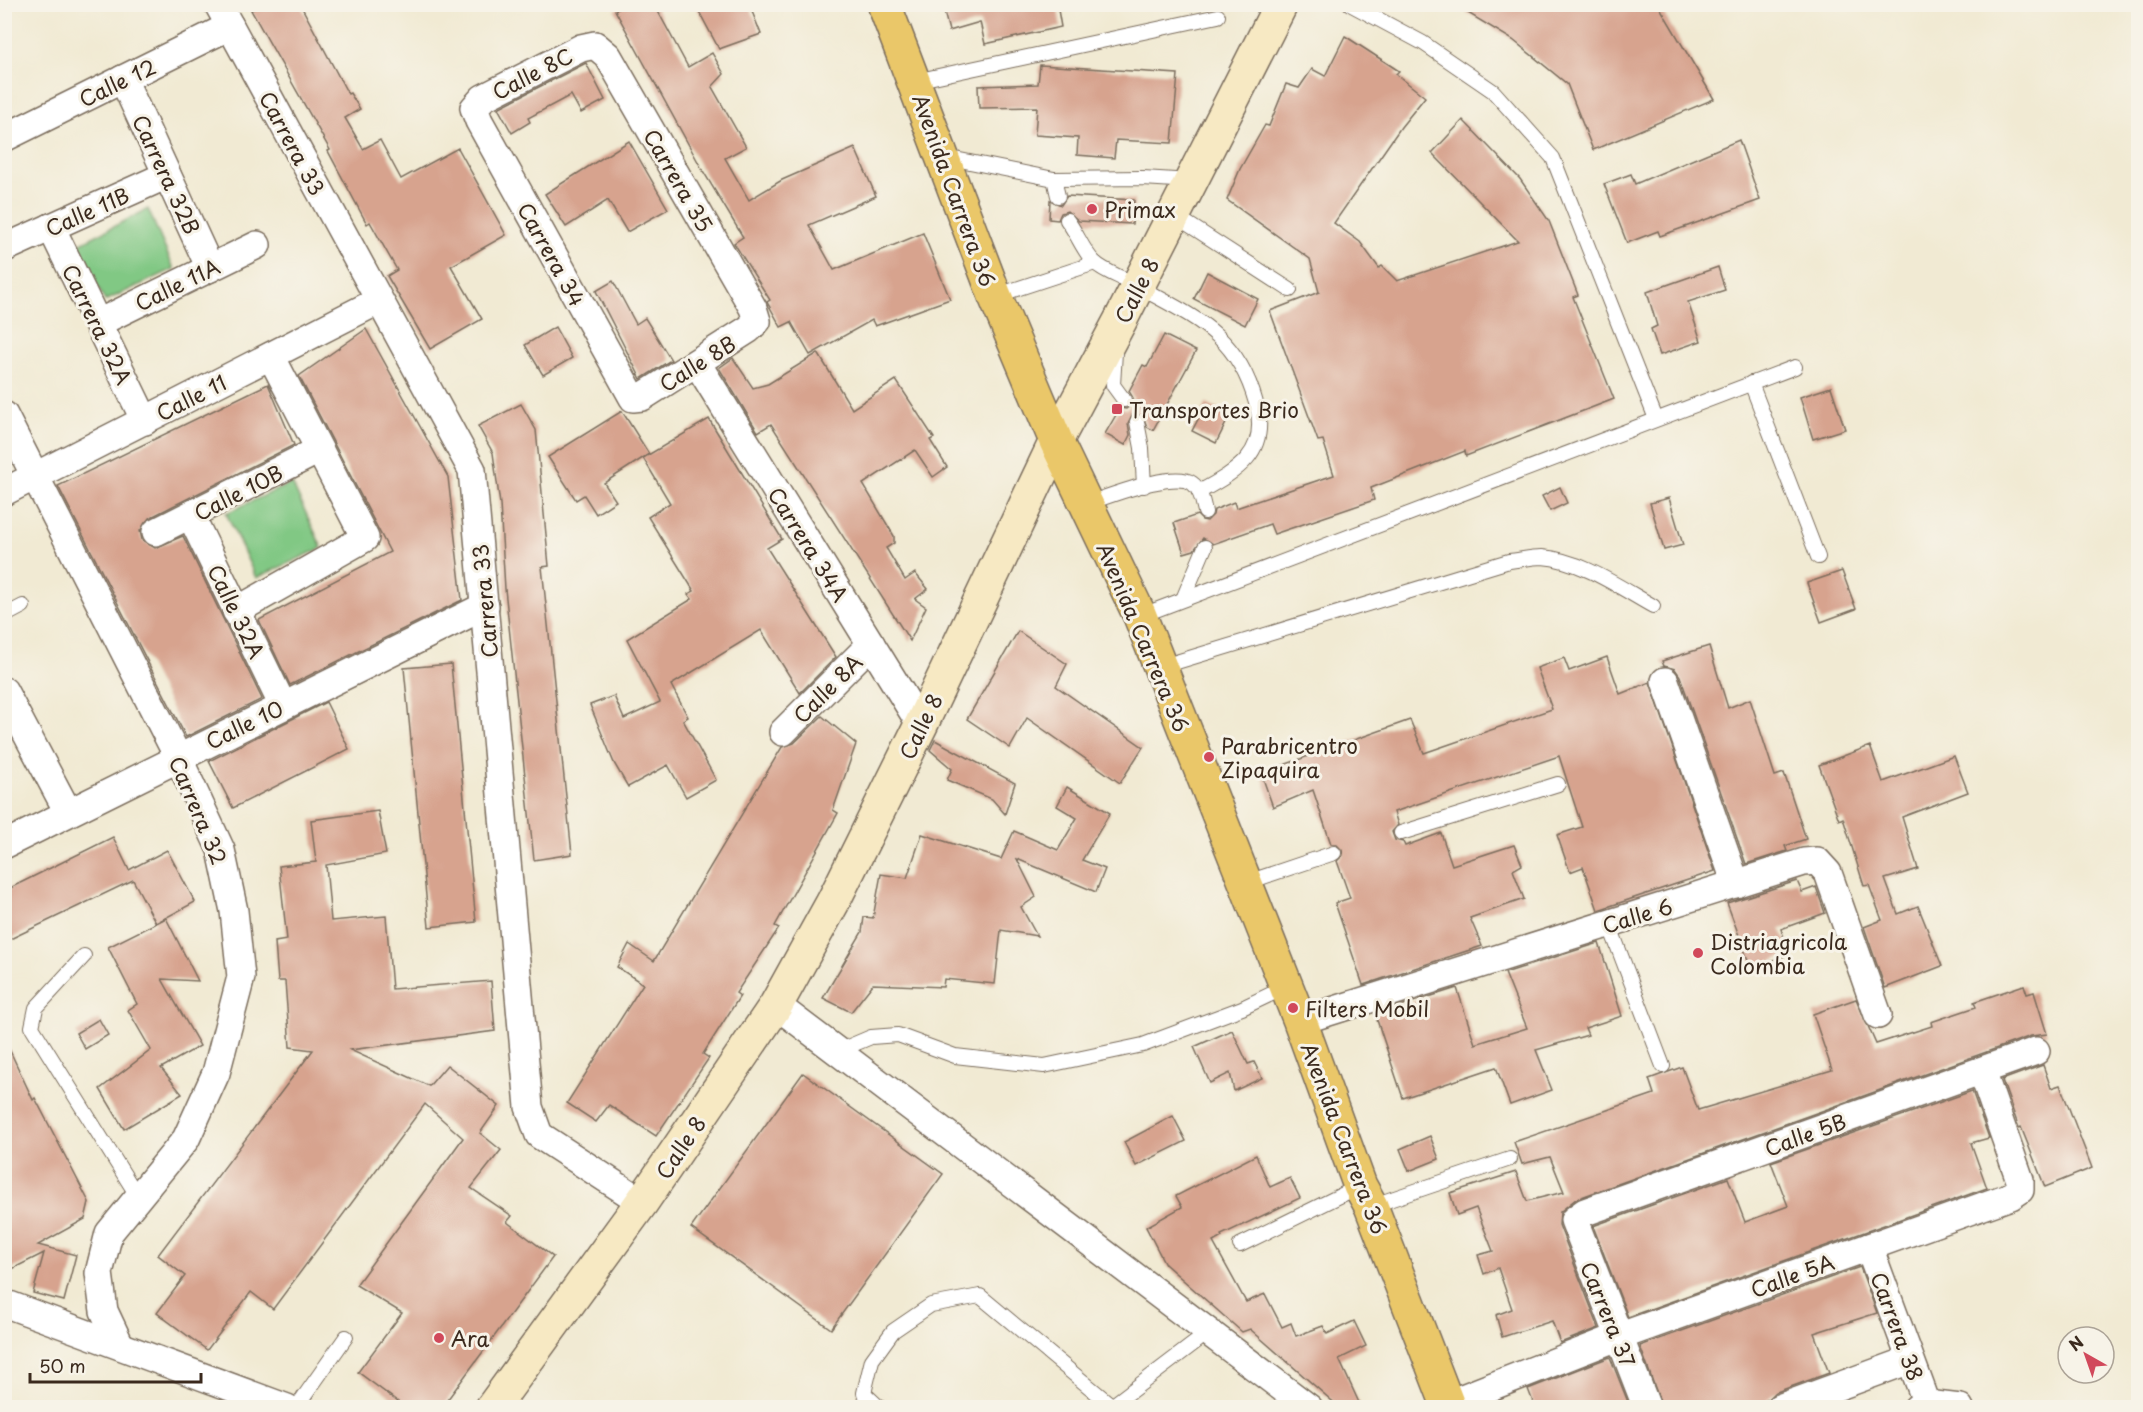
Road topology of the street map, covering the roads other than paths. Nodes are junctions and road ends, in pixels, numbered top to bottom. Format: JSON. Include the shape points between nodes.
{"nodes":[{"id":1,"x":884,"y":4,"type":"edge"},
{"id":2,"x":1281,"y":4,"type":"edge"},
{"id":3,"x":1350,"y":4,"type":"edge"},
{"id":4,"x":224,"y":15,"type":"edge"},
{"id":5,"x":1218,"y":16,"type":"dead end"},
{"id":6,"x":594,"y":45,"type":"joint"},
{"id":7,"x":123,"y":80,"type":"junction"},
{"id":8,"x":915,"y":81,"type":"junction"},
{"id":9,"x":474,"y":108,"type":"joint"},
{"id":10,"x":4,"y":138,"type":"edge"},
{"id":11,"x":943,"y":157,"type":"junction"},
{"id":12,"x":167,"y":175,"type":"junction"},
{"id":13,"x":1054,"y":179,"type":"junction"},
{"id":14,"x":1192,"y":181,"type":"junction"},
{"id":15,"x":1058,"y":195,"type":"dead end"},
{"id":16,"x":1174,"y":215,"type":"junction"},
{"id":17,"x":1067,"y":220,"type":"dead end"},
{"id":18,"x":51,"y":227,"type":"junction"},
{"id":19,"x":257,"y":246,"type":"dead end"},
{"id":20,"x":7,"y":247,"type":"dead end"},
{"id":21,"x":1095,"y":263,"type":"junction"},
{"id":22,"x":210,"y":268,"type":"junction"},
{"id":23,"x":1138,"y":287,"type":"junction"},
{"id":24,"x":1290,"y":290,"type":"dead end"},
{"id":25,"x":995,"y":296,"type":"junction"},
{"id":26,"x":378,"y":302,"type":"junction"},
{"id":27,"x":757,"y":321,"type":"joint"},
{"id":28,"x":1120,"y":321,"type":"junction"},
{"id":29,"x":98,"y":323,"type":"junction"},
{"id":30,"x":271,"y":356,"type":"junction"},
{"id":31,"x":697,"y":363,"type":"junction"},
{"id":32,"x":1795,"y":367,"type":"dead end"},
{"id":33,"x":1751,"y":383,"type":"junction"},
{"id":34,"x":633,"y":398,"type":"joint"},
{"id":35,"x":1124,"y":400,"type":"dead end"},
{"id":36,"x":4,"y":415,"type":"edge"},
{"id":37,"x":1656,"y":419,"type":"junction"},
{"id":38,"x":145,"y":421,"type":"junction"},
{"id":39,"x":1137,"y":422,"type":"dead end"},
{"id":40,"x":1056,"y":441,"type":"junction"},
{"id":41,"x":319,"y":450,"type":"junction"},
{"id":42,"x":35,"y":476,"type":"junction"},
{"id":43,"x":1144,"y":486,"type":"junction"},
{"id":44,"x":4,"y":492,"type":"edge"},
{"id":45,"x":1199,"y":492,"type":"junction"},
{"id":46,"x":1085,"y":504,"type":"junction"},
{"id":47,"x":1205,"y":512,"type":"dead end"},
{"id":48,"x":191,"y":516,"type":"junction"},
{"id":49,"x":156,"y":532,"type":"dead end"},
{"id":50,"x":1205,"y":547,"type":"dead end"},
{"id":51,"x":1818,"y":557,"type":"dead end"},
{"id":52,"x":1183,"y":599,"type":"junction"},
{"id":53,"x":22,"y":606,"type":"dead end"},
{"id":54,"x":485,"y":606,"type":"junction"},
{"id":55,"x":1653,"y":606,"type":"dead end"},
{"id":56,"x":236,"y":611,"type":"junction"},
{"id":57,"x":4,"y":616,"type":"edge"},
{"id":58,"x":1140,"y":616,"type":"junction"},
{"id":59,"x":871,"y":644,"type":"junction"},
{"id":60,"x":1160,"y":667,"type":"junction"},
{"id":61,"x":1665,"y":681,"type":"dead end"},
{"id":62,"x":4,"y":691,"type":"edge"},
{"id":63,"x":283,"y":706,"type":"junction"},
{"id":64,"x":921,"y":725,"type":"junction"},
{"id":65,"x":13,"y":729,"type":"edge"},
{"id":66,"x":783,"y":732,"type":"dead end"},
{"id":67,"x":178,"y":757,"type":"junction"},
{"id":68,"x":1558,"y":784,"type":"dead end"},
{"id":69,"x":68,"y":812,"type":"junction"},
{"id":70,"x":1401,"y":833,"type":"dead end"},
{"id":71,"x":4,"y":845,"type":"edge"},
{"id":72,"x":1334,"y":853,"type":"dead end"},
{"id":73,"x":1245,"y":883,"type":"junction"},
{"id":74,"x":1736,"y":884,"type":"junction"},
{"id":75,"x":1609,"y":924,"type":"junction"},
{"id":76,"x":84,"y":956,"type":"dead end"},
{"id":77,"x":1286,"y":987,"type":"junction"},
{"id":78,"x":776,"y":1005,"type":"junction"},
{"id":79,"x":1878,"y":1015,"type":"dead end"},
{"id":80,"x":1300,"y":1021,"type":"junction"},
{"id":81,"x":838,"y":1051,"type":"junction"},
{"id":82,"x":2036,"y":1051,"type":"dead end"},
{"id":83,"x":1663,"y":1066,"type":"dead end"},
{"id":84,"x":1982,"y":1071,"type":"junction"},
{"id":85,"x":1510,"y":1159,"type":"dead end"},
{"id":86,"x":1365,"y":1196,"type":"junction"},
{"id":87,"x":138,"y":1197,"type":"junction"},
{"id":88,"x":642,"y":1202,"type":"junction"},
{"id":89,"x":1574,"y":1220,"type":"joint"},
{"id":90,"x":1240,"y":1245,"type":"dead end"},
{"id":91,"x":1869,"y":1247,"type":"junction"},
{"id":92,"x":4,"y":1303,"type":"edge"},
{"id":93,"x":1209,"y":1332,"type":"junction"},
{"id":94,"x":346,"y":1336,"type":"dead end"},
{"id":95,"x":1618,"y":1337,"type":"junction"},
{"id":96,"x":120,"y":1345,"type":"junction"},
{"id":97,"x":1910,"y":1360,"type":"junction"},
{"id":98,"x":1110,"y":1406,"type":"edge"},
{"id":99,"x":1445,"y":1406,"type":"edge"},
{"id":100,"x":1922,"y":1406,"type":"edge"},
{"id":101,"x":287,"y":1407,"type":"edge"},
{"id":102,"x":296,"y":1407,"type":"edge"},
{"id":103,"x":492,"y":1407,"type":"edge"},
{"id":104,"x":880,"y":1407,"type":"edge"},
{"id":105,"x":1309,"y":1407,"type":"edge"},
{"id":106,"x":1647,"y":1407,"type":"edge"},
{"id":107,"x":1779,"y":1407,"type":"edge"},
{"id":108,"x":1960,"y":1407,"type":"edge"}],
"edges":[{"from":1,"to":8,"type":"main road","name":"Avenida Carrera 36"},
{"from":2,"to":14,"type":"main road","name":"Calle 8"},
{"from":3,"to":37,"type":"lane","via":[[1423,43],[1493,91],[1553,158]]},
{"from":4,"to":7,"type":"street","name":"Calle 12"},
{"from":4,"to":26,"type":"street","name":"Carrera 33"},
{"from":5,"to":8,"type":"lane"},
{"from":6,"to":9,"type":"street","name":"Calle 8C","via":[[483,98]]},
{"from":6,"to":27,"type":"street","name":"Carrera 35","via":[[608,56]]},
{"from":7,"to":10,"type":"street","name":"Calle 12"},
{"from":7,"to":12,"type":"street","name":"Carrera 32B"},
{"from":8,"to":11,"type":"main road","name":"Avenida Carrera 36"},
{"from":9,"to":34,"type":"street","name":"Carrera 34"},
{"from":11,"to":13,"type":"lane"},
{"from":11,"to":25,"type":"main road","name":"Avenida Carrera 36"},
{"from":12,"to":18,"type":"street","name":"Calle 11B"},
{"from":12,"to":22,"type":"street","name":"Carrera 32B"},
{"from":13,"to":14,"type":"lane","via":[[1143,177]]},
{"from":13,"to":15,"type":"lane"},
{"from":14,"to":16,"type":"main road","name":"Calle 8"},
{"from":16,"to":23,"type":"main road","name":"Calle 8"},
{"from":16,"to":24,"type":"lane"},
{"from":17,"to":21,"type":"lane"},
{"from":18,"to":20,"type":"street","name":"Calle 11B"},
{"from":18,"to":29,"type":"street","name":"Carrera 32A"},
{"from":19,"to":22,"type":"street","name":"Calle 11A"},
{"from":21,"to":23,"type":"lane"},
{"from":21,"to":25,"type":"lane"},
{"from":22,"to":29,"type":"street","name":"Calle 11A"},
{"from":23,"to":28,"type":"main road","name":"Calle 8"},
{"from":23,"to":45,"type":"lane","via":[[1210,327],[1233,351],[1252,387],[1260,416],[1259,440],[1250,456],[1231,474]]},
{"from":25,"to":40,"type":"main road","name":"Avenida Carrera 36"},
{"from":26,"to":30,"type":"street","name":"Calle 11"},
{"from":26,"to":54,"type":"street","name":"Carrera 33","via":[[472,470]]},
{"from":27,"to":31,"type":"street","name":"Calle 8B"},
{"from":28,"to":35,"type":"lane","via":[[1113,385]]},
{"from":28,"to":40,"type":"main road","name":"Calle 8"},
{"from":29,"to":38,"type":"street","name":"Carrera 32A"},
{"from":30,"to":38,"type":"street","name":"Calle 11"},
{"from":30,"to":41,"type":"street"},
{"from":31,"to":34,"type":"street","name":"Calle 8B","via":[[642,397]]},
{"from":31,"to":59,"type":"street","name":"Carrera 34A"},
{"from":32,"to":33,"type":"lane"},
{"from":33,"to":37,"type":"lane"},
{"from":33,"to":51,"type":"lane"},
{"from":36,"to":42,"type":"street","name":"Carrera 32"},
{"from":37,"to":52,"type":"lane"},
{"from":38,"to":42,"type":"street","name":"Calle 11"},
{"from":39,"to":43,"type":"lane"},
{"from":40,"to":46,"type":"main road","name":"Avenida Carrera 36"},
{"from":40,"to":64,"type":"main road","name":"Calle 8"},
{"from":41,"to":48,"type":"street","name":"Calle 10B"},
{"from":41,"to":56,"type":"street","via":[[365,538]]},
{"from":42,"to":44,"type":"street","name":"Calle 11"},
{"from":42,"to":67,"type":"street","name":"Carrera 32"},
{"from":43,"to":45,"type":"lane","via":[[1174,478],[1192,483]]},
{"from":43,"to":46,"type":"lane"},
{"from":45,"to":47,"type":"lane"},
{"from":46,"to":58,"type":"main road","name":"Avenida Carrera 36"},
{"from":48,"to":49,"type":"street","name":"Calle 10B"},
{"from":48,"to":56,"type":"street","name":"Calle 32A"},
{"from":50,"to":52,"type":"lane"},
{"from":52,"to":58,"type":"lane"},
{"from":53,"to":57,"type":"lane"},
{"from":54,"to":63,"type":"street","name":"Calle 10"},
{"from":54,"to":88,"type":"street","name":"Carrera 33","via":[[529,1107],[539,1135]]},
{"from":55,"to":60,"type":"lane","via":[[1569,563],[1541,557],[1509,561]]},
{"from":56,"to":63,"type":"street","name":"Calle 32A"},
{"from":58,"to":60,"type":"main road","name":"Avenida Carrera 36"},
{"from":59,"to":64,"type":"street","name":"Carrera 34A"},
{"from":59,"to":66,"type":"street","name":"Calle 8A"},
{"from":60,"to":73,"type":"main road","name":"Avenida Carrera 36"},
{"from":61,"to":74,"type":"street"},
{"from":62,"to":65,"type":"street"},
{"from":63,"to":67,"type":"street","name":"Calle 10"},
{"from":64,"to":78,"type":"main road","name":"Calle 8","via":[[833,902]]},
{"from":65,"to":69,"type":"street"},
{"from":67,"to":69,"type":"street","name":"Calle 10"},
{"from":67,"to":87,"type":"street","name":"Carrera 32","via":[[221,850],[234,911],[241,978],[216,1073],[186,1139]]},
{"from":68,"to":70,"type":"lane"},
{"from":69,"to":71,"type":"street","name":"Calle 10"},
{"from":72,"to":73,"type":"lane"},
{"from":73,"to":77,"type":"main road","name":"Avenida Carrera 36"},
{"from":74,"to":75,"type":"street","name":"Calle 6"},
{"from":74,"to":79,"type":"street","name":"Calle 6","via":[[1816,861],[1828,873]]},
{"from":75,"to":80,"type":"street","name":"Calle 6"},
{"from":75,"to":83,"type":"lane"},
{"from":76,"to":87,"type":"lane","via":[[36,1008],[32,1027]]},
{"from":77,"to":80,"type":"main road","name":"Avenida Carrera 36"},
{"from":77,"to":81,"type":"lane","via":[[1143,1046],[1044,1066],[955,1056],[898,1035],[871,1037]]},
{"from":78,"to":81,"type":"street"},
{"from":78,"to":88,"type":"main road","name":"Calle 8"},
{"from":80,"to":86,"type":"main road","name":"Avenida Carrera 36"},
{"from":81,"to":93,"type":"street"},
{"from":82,"to":84,"type":"street","name":"Calle 5B"},
{"from":84,"to":89,"type":"street","name":"Calle 5B","via":[[1596,1208]]},
{"from":84,"to":91,"type":"street","name":"Calle 5A","via":[[2020,1180],[2020,1190]]},
{"from":85,"to":86,"type":"lane"},
{"from":86,"to":90,"type":"lane"},
{"from":86,"to":99,"type":"main road","name":"Avenida Carrera 36"},
{"from":87,"to":96,"type":"street","name":"Carrera 32","via":[[110,1233],[99,1273],[104,1311]]},
{"from":88,"to":103,"type":"main road","name":"Calle 8"},
{"from":89,"to":95,"type":"street","name":"Carrera 37"},
{"from":91,"to":95,"type":"street","name":"Calle 5A"},
{"from":91,"to":97,"type":"street","name":"Carrera 38"},
{"from":92,"to":96,"type":"street"},
{"from":93,"to":98,"type":"lane"},
{"from":93,"to":105,"type":"street"},
{"from":94,"to":102,"type":"lane"},
{"from":95,"to":99,"type":"street","name":"Calle 5A"},
{"from":95,"to":106,"type":"street","name":"Carrera 37"},
{"from":96,"to":101,"type":"street"},
{"from":97,"to":100,"type":"street","name":"Carrera 38"},
{"from":97,"to":107,"type":"street"},
{"from":98,"to":104,"type":"lane","via":[[980,1296],[931,1305],[893,1331],[872,1360],[864,1393]]},
{"from":100,"to":108,"type":"street"}]}
